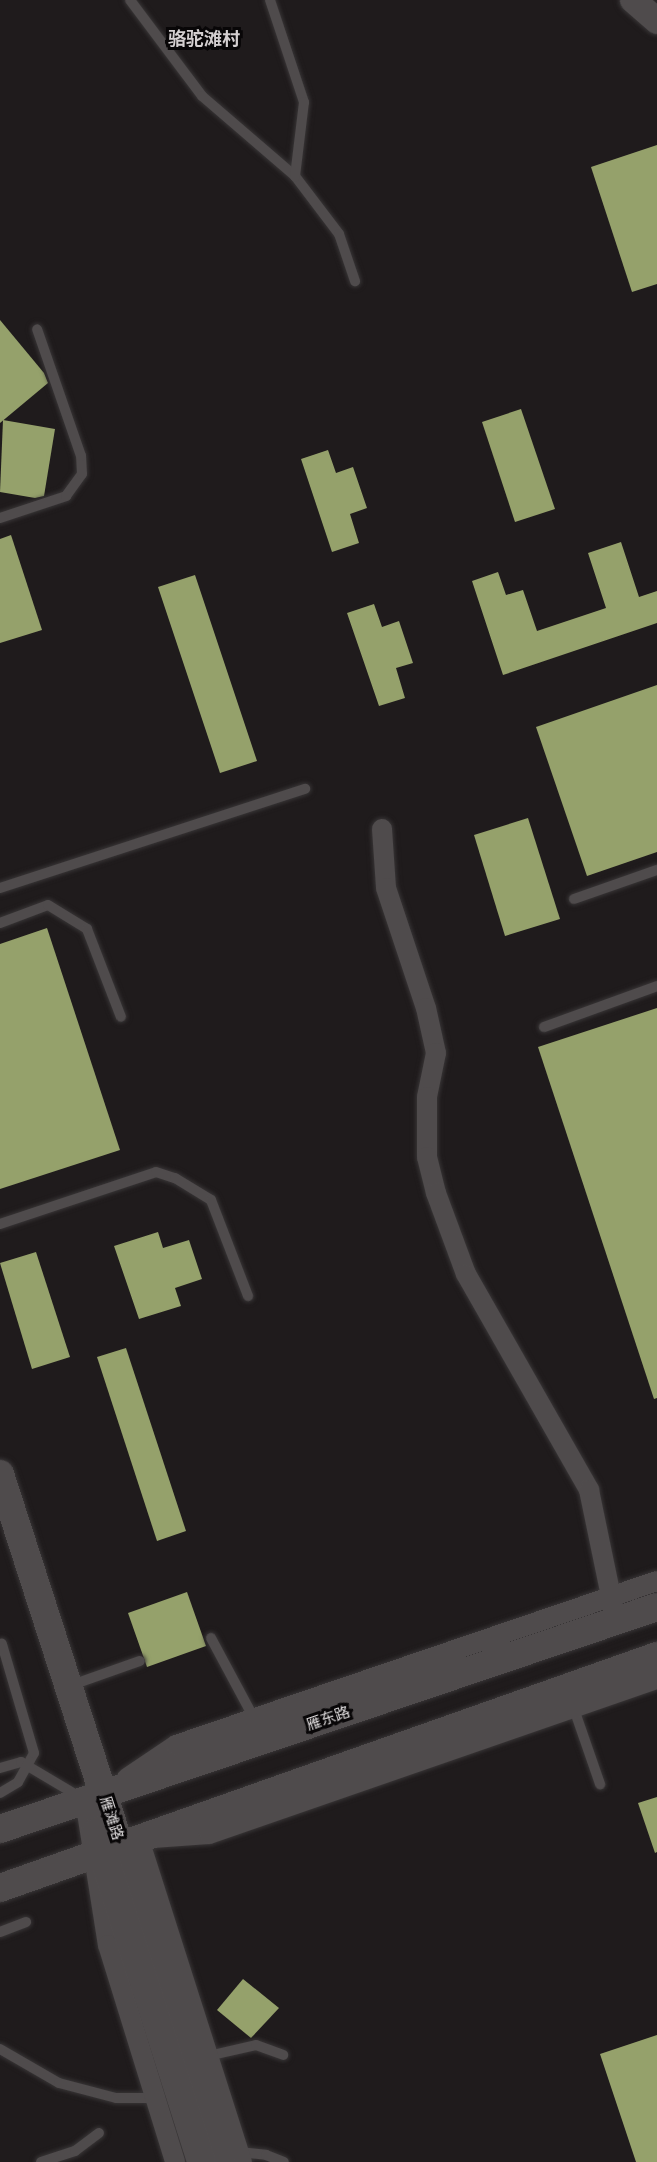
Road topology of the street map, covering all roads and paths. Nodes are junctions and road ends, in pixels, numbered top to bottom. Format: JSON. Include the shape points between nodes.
{"nodes":[{"id":1,"x":130,"y":0,"type":"edge"},
{"id":2,"x":270,"y":0,"type":"edge"},
{"id":3,"x":633,"y":0,"type":"edge"},
{"id":4,"x":657,"y":21,"type":"edge"},
{"id":5,"x":295,"y":176,"type":"junction"},
{"id":6,"x":356,"y":281,"type":"dead end"},
{"id":7,"x":37,"y":329,"type":"dead end"},
{"id":8,"x":0,"y":518,"type":"edge"},
{"id":9,"x":304,"y":789,"type":"dead end"},
{"id":10,"x":382,"y":829,"type":"dead end"},
{"id":11,"x":657,"y":870,"type":"edge"},
{"id":12,"x":0,"y":888,"type":"edge"},
{"id":13,"x":574,"y":899,"type":"dead end"},
{"id":14,"x":0,"y":923,"type":"edge"},
{"id":15,"x":657,"y":986,"type":"edge"},
{"id":16,"x":121,"y":1017,"type":"dead end"},
{"id":17,"x":544,"y":1027,"type":"dead end"},
{"id":18,"x":0,"y":1224,"type":"edge"},
{"id":19,"x":248,"y":1296,"type":"dead end"},
{"id":20,"x":0,"y":1474,"type":"edge"},
{"id":21,"x":0,"y":1539,"type":"edge"},
{"id":22,"x":657,"y":1581,"type":"edge"},
{"id":23,"x":657,"y":1607,"type":"edge"},
{"id":24,"x":613,"y":1609,"type":"junction"},
{"id":25,"x":211,"y":1638,"type":"dead end"},
{"id":26,"x":2,"y":1644,"type":"dead end"},
{"id":27,"x":657,"y":1656,"type":"edge"},
{"id":28,"x":140,"y":1661,"type":"dead end"},
{"id":29,"x":657,"y":1679,"type":"edge"},
{"id":30,"x":69,"y":1686,"type":"junction"},
{"id":31,"x":570,"y":1698,"type":"junction"},
{"id":32,"x":259,"y":1728,"type":"junction"},
{"id":33,"x":29,"y":1766,"type":"junction"},
{"id":34,"x":0,"y":1768,"type":"edge"},
{"id":35,"x":600,"y":1784,"type":"dead end"},
{"id":36,"x":0,"y":1793,"type":"edge"},
{"id":37,"x":95,"y":1797,"type":"junction"},
{"id":38,"x":0,"y":1829,"type":"edge"},
{"id":39,"x":114,"y":1847,"type":"junction"},
{"id":40,"x":0,"y":1888,"type":"edge"},
{"id":41,"x":26,"y":1922,"type":"dead end"},
{"id":42,"x":0,"y":1932,"type":"edge"},
{"id":43,"x":0,"y":2049,"type":"edge"},
{"id":44,"x":283,"y":2055,"type":"dead end"},
{"id":45,"x":208,"y":2056,"type":"junction"},
{"id":46,"x":11,"y":2057,"type":"junction"},
{"id":47,"x":0,"y":2063,"type":"edge"},
{"id":48,"x":155,"y":2098,"type":"junction"},
{"id":49,"x":99,"y":2133,"type":"dead end"},
{"id":50,"x":234,"y":2159,"type":"edge"},
{"id":51,"x":41,"y":2162,"type":"edge"},
{"id":52,"x":175,"y":2162,"type":"edge"},
{"id":53,"x":201,"y":2162,"type":"edge"},
{"id":54,"x":284,"y":2162,"type":"edge"}],
"edges":[{"from":1,"to":5,"type":"lane","via":[[202,96]]},
{"from":2,"to":5,"type":"lane","via":[[304,102]]},
{"from":3,"to":4,"type":"street"},
{"from":5,"to":6,"type":"lane","via":[[339,234]]},
{"from":7,"to":8,"type":"lane","via":[[81,456],[82,474],[66,496]]},
{"from":9,"to":12,"type":"lane"},
{"from":10,"to":24,"type":"street","via":[[386,888],[426,1008],[436,1053],[427,1097],[427,1157],[436,1193],[466,1274],[589,1490]]},
{"from":11,"to":13,"type":"lane"},
{"from":14,"to":16,"type":"lane","via":[[48,905],[87,929]]},
{"from":15,"to":17,"type":"lane"},
{"from":18,"to":19,"type":"lane","via":[[156,1172],[175,1178],[211,1200]]},
{"from":20,"to":30,"type":"main road","name":"雁滩路"},
{"from":21,"to":37,"type":"main road","name":"雁滩路"},
{"from":22,"to":24,"type":"street"},
{"from":23,"to":24,"type":"main road","name":"雁东路"},
{"from":24,"to":32,"type":"main road","name":"雁东路"},
{"from":25,"to":32,"type":"lane"},
{"from":26,"to":33,"type":"lane","via":[[34,1753]]},
{"from":27,"to":31,"type":"main road"},
{"from":28,"to":30,"type":"lane"},
{"from":29,"to":31,"type":"street"},
{"from":30,"to":37,"type":"main road","name":"雁滩路"},
{"from":31,"to":35,"type":"lane"},
{"from":31,"to":39,"type":"main road"},
{"from":32,"to":37,"type":"main road","name":"雁东路"},
{"from":33,"to":34,"type":"lane","via":[[21,1762]]},
{"from":33,"to":36,"type":"lane","via":[[18,1782]]},
{"from":33,"to":37,"type":"lane"},
{"from":37,"to":38,"type":"main road","name":"雁东路"},
{"from":37,"to":39,"type":"main road","name":"雁滩路"},
{"from":39,"to":40,"type":"main road"},
{"from":39,"to":45,"type":"street","name":"雁滩路"},
{"from":39,"to":48,"type":"street","name":"雁滩路","via":[[108,1945]]},
{"from":39,"to":50,"type":"main road","name":"雁滩路"},
{"from":39,"to":53,"type":"main road","name":"雁滩路"},
{"from":41,"to":42,"type":"lane"},
{"from":43,"to":46,"type":"lane"},
{"from":44,"to":45,"type":"lane","via":[[256,2045]]},
{"from":45,"to":50,"type":"street","name":"雁滩路"},
{"from":46,"to":47,"type":"lane"},
{"from":46,"to":48,"type":"lane","via":[[59,2083],[116,2098]]},
{"from":48,"to":52,"type":"street","name":"雁滩路"},
{"from":49,"to":51,"type":"lane","via":[[75,2151]]},
{"from":50,"to":54,"type":"lane","via":[[266,2155]]}]}
